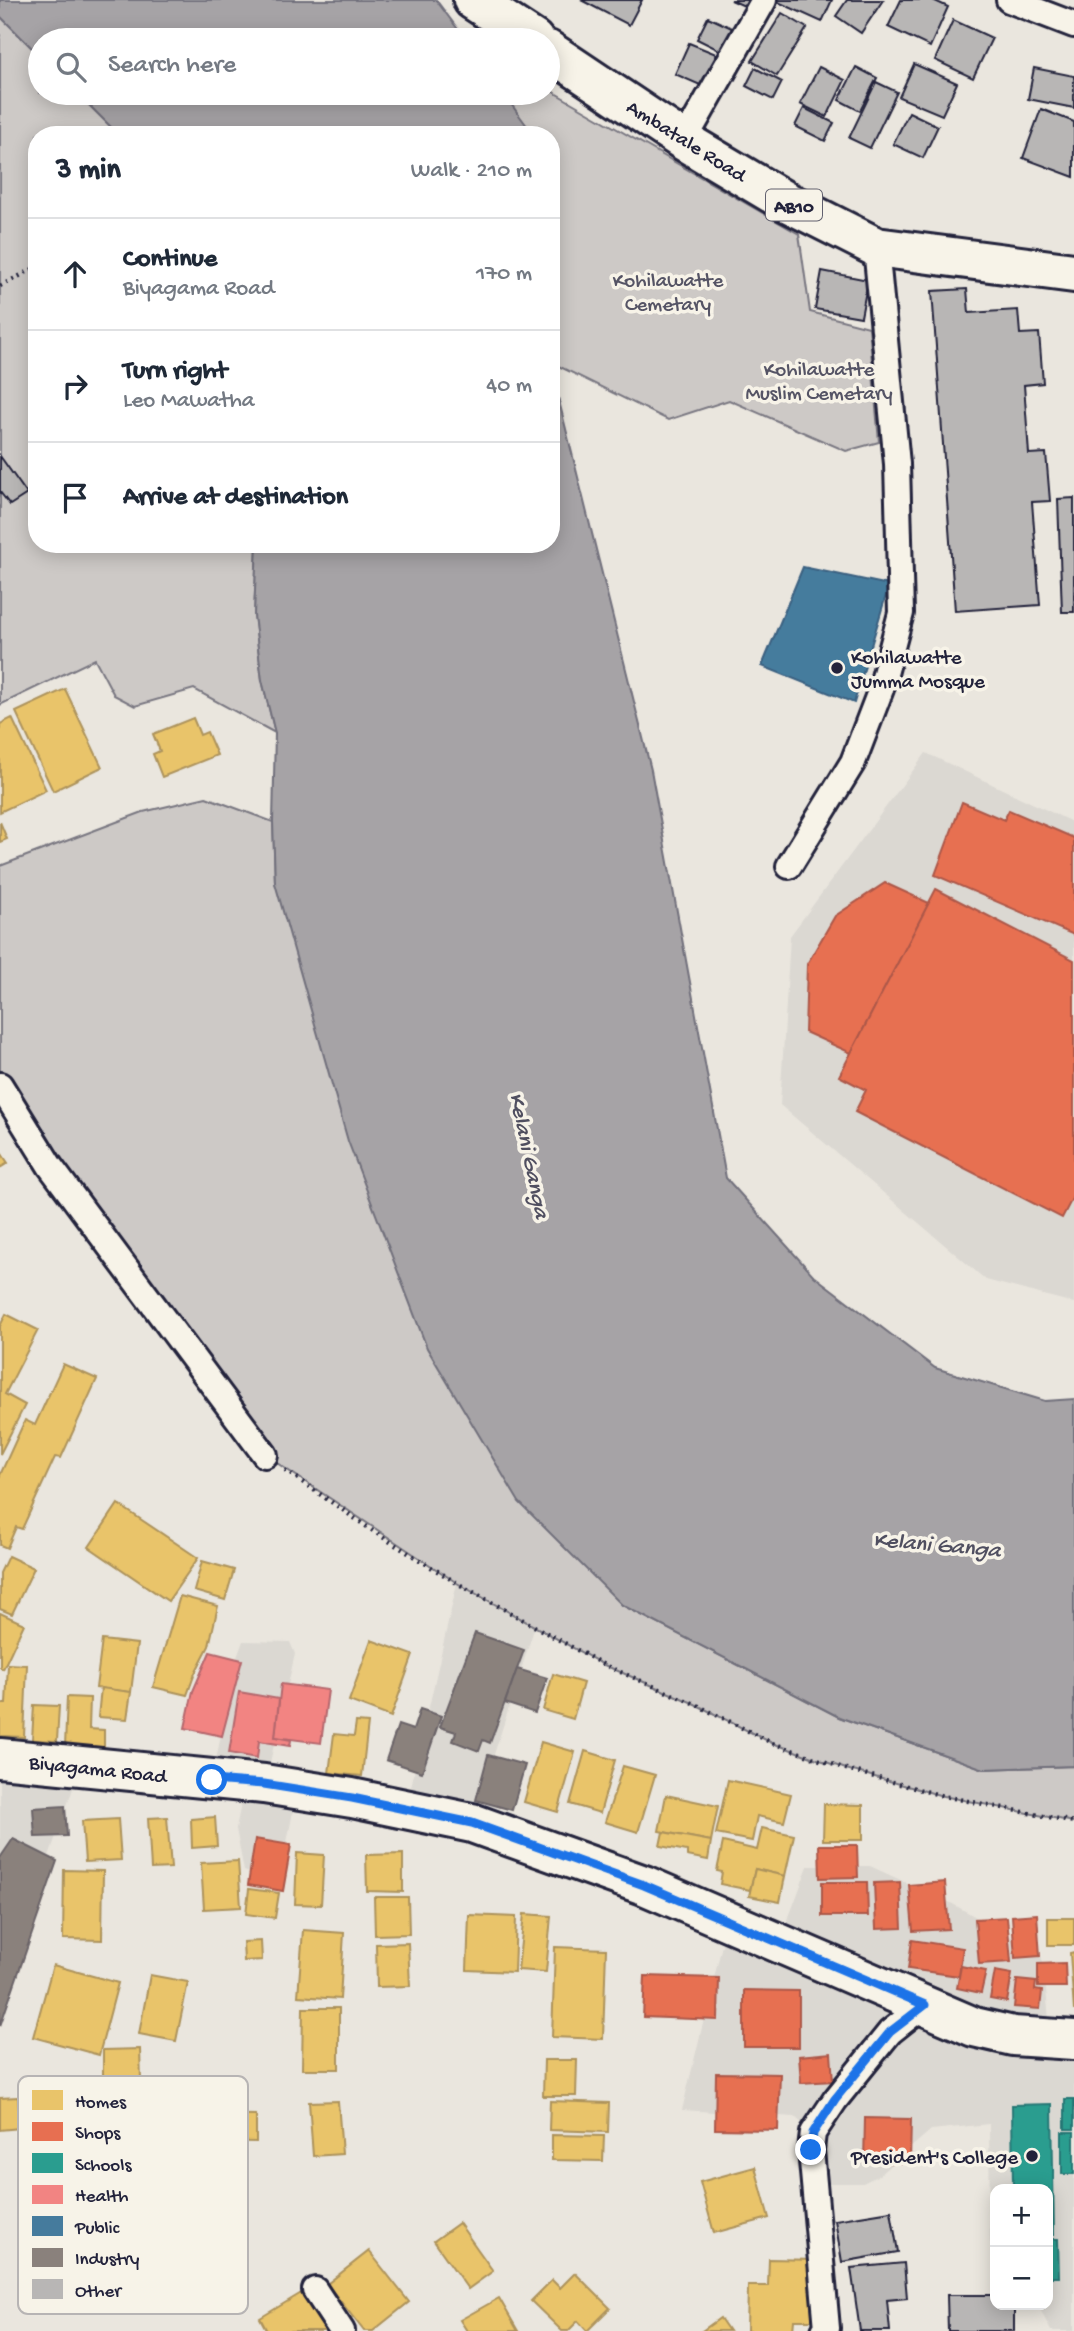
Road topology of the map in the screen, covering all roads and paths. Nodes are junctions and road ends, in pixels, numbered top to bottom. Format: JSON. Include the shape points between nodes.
{"nodes":[{"id":1,"x":473,"y":0,"type":"edge"},
{"id":2,"x":764,"y":0,"type":"edge"},
{"id":3,"x":1009,"y":0,"type":"edge"},
{"id":4,"x":1074,"y":25,"type":"edge"},
{"id":5,"x":516,"y":28,"type":"edge"},
{"id":6,"x":560,"y":58,"type":"edge"},
{"id":7,"x":684,"y":141,"type":"junction"},
{"id":8,"x":876,"y":247,"type":"junction"},
{"id":9,"x":28,"y":272,"type":"edge"},
{"id":10,"x":1074,"y":274,"type":"edge"},
{"id":11,"x":0,"y":286,"type":"edge"},
{"id":12,"x":789,"y":866,"type":"dead end"},
{"id":13,"x":0,"y":1085,"type":"edge"},
{"id":14,"x":265,"y":1455,"type":"joint"},
{"id":15,"x":0,"y":1758,"type":"edge"},
{"id":16,"x":1074,"y":1822,"type":"edge"},
{"id":17,"x":925,"y":2005,"type":"junction"},
{"id":18,"x":1074,"y":2040,"type":"edge"},
{"id":19,"x":315,"y":2290,"type":"dead end"},
{"id":20,"x":827,"y":2330,"type":"edge"},
{"id":21,"x":342,"y":2331,"type":"edge"}],
"edges":[{"from":1,"to":5,"type":"main road"},
{"from":2,"to":7,"type":"street"},
{"from":3,"to":4,"type":"street"},
{"from":6,"to":7,"type":"main road","name":"Ambatale Road","number":"AB10"},
{"from":7,"to":8,"type":"main road","name":"Ambatale Road","number":"AB10","via":[[785,201]]},
{"from":8,"to":10,"type":"main road","name":"Ambatale Road","number":"AB10"},
{"from":8,"to":12,"type":"street","via":[[897,464],[901,613],[881,689],[853,762]]},
{"from":9,"to":11,"type":"path"},
{"from":13,"to":14,"type":"street","via":[[50,1166]]},
{"from":14,"to":16,"type":"path","via":[[457,1583],[604,1665],[772,1743],[943,1796]]},
{"from":15,"to":17,"type":"main road","name":"Biyagama Road","via":[[264,1784],[472,1823],[644,1885]]},
{"from":17,"to":18,"type":"main road","name":"Biyagama Road","via":[[974,2027],[1013,2036]]},
{"from":17,"to":20,"type":"street","via":[[890,2032],[813,2133]]},
{"from":19,"to":21,"type":"street"}]}
